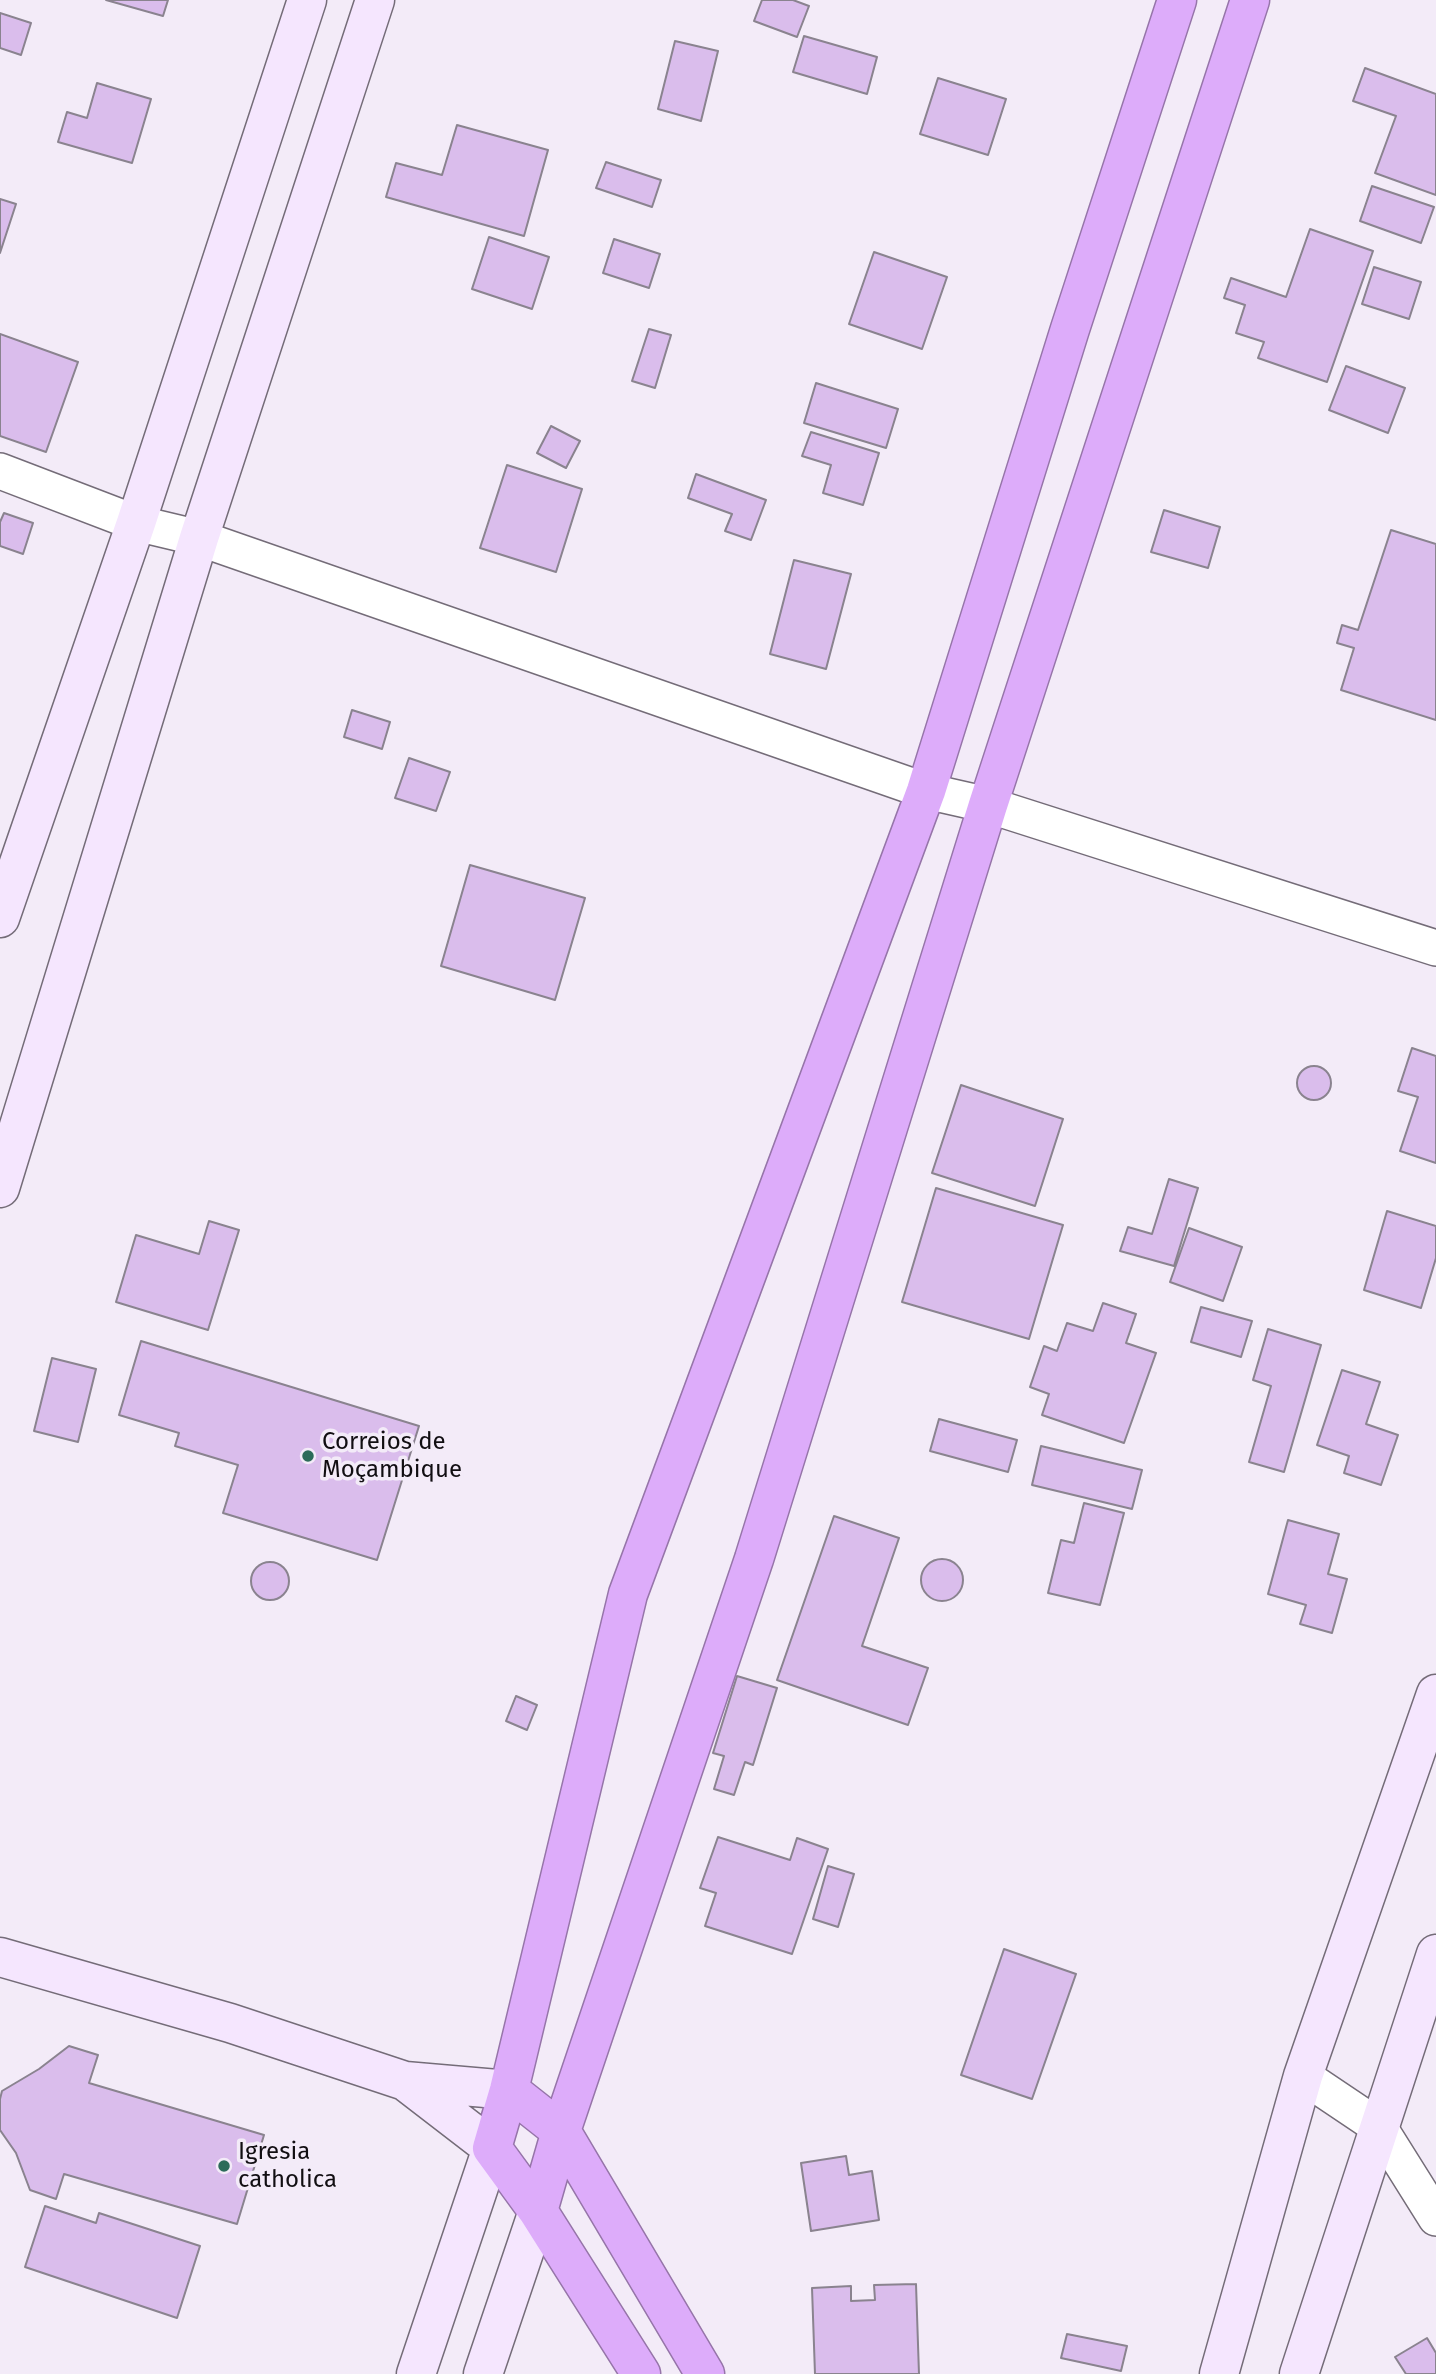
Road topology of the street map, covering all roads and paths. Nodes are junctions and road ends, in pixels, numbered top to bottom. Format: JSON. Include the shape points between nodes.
{"nodes":[{"id":1,"x":307,"y":0,"type":"edge"},
{"id":2,"x":375,"y":0,"type":"edge"},
{"id":3,"x":1177,"y":0,"type":"edge"},
{"id":4,"x":1250,"y":0,"type":"edge"},
{"id":5,"x":0,"y":471,"type":"edge"},
{"id":6,"x":136,"y":523,"type":"junction"},
{"id":7,"x":199,"y":538,"type":"junction"},
{"id":8,"x":926,"y":790,"type":"junction"},
{"id":9,"x":988,"y":805,"type":"junction"},
{"id":10,"x":0,"y":918,"type":"edge"},
{"id":11,"x":1436,"y":948,"type":"edge"},
{"id":12,"x":0,"y":1188,"type":"edge"},
{"id":13,"x":1436,"y":1694,"type":"edge"},
{"id":14,"x":1436,"y":1954,"type":"edge"},
{"id":15,"x":0,"y":1957,"type":"edge"},
{"id":16,"x":1303,"y":2076,"type":"junction"},
{"id":17,"x":405,"y":2081,"type":"junction"},
{"id":18,"x":509,"y":2090,"type":"junction"},
{"id":19,"x":1379,"y":2127,"type":"junction"},
{"id":20,"x":561,"y":2131,"type":"junction"},
{"id":21,"x":492,"y":2148,"type":"junction"},
{"id":22,"x":538,"y":2211,"type":"junction"},
{"id":23,"x":1436,"y":2218,"type":"edge"},
{"id":24,"x":416,"y":2374,"type":"edge"},
{"id":25,"x":483,"y":2374,"type":"edge"},
{"id":26,"x":641,"y":2374,"type":"edge"},
{"id":27,"x":705,"y":2374,"type":"edge"},
{"id":28,"x":1219,"y":2374,"type":"edge"},
{"id":29,"x":1299,"y":2374,"type":"edge"}],
"edges":[{"from":1,"to":6,"type":"street"},
{"from":2,"to":7,"type":"street"},
{"from":3,"to":8,"type":"highway"},
{"from":4,"to":9,"type":"highway"},
{"from":5,"to":6,"type":"street"},
{"from":6,"to":7,"type":"street"},
{"from":6,"to":10,"type":"street"},
{"from":7,"to":8,"type":"street"},
{"from":7,"to":12,"type":"street"},
{"from":8,"to":9,"type":"street"},
{"from":8,"to":18,"type":"highway","via":[[628,1594]]},
{"from":9,"to":11,"type":"street"},
{"from":9,"to":20,"type":"highway","via":[[754,1559]]},
{"from":13,"to":16,"type":"street"},
{"from":14,"to":19,"type":"street"},
{"from":15,"to":17,"type":"street","via":[[230,2023]]},
{"from":16,"to":19,"type":"street"},
{"from":16,"to":28,"type":"street"},
{"from":17,"to":18,"type":"street"},
{"from":17,"to":21,"type":"street"},
{"from":18,"to":20,"type":"highway"},
{"from":18,"to":21,"type":"highway"},
{"from":19,"to":23,"type":"street"},
{"from":19,"to":29,"type":"street"},
{"from":20,"to":22,"type":"highway"},
{"from":20,"to":27,"type":"highway"},
{"from":21,"to":22,"type":"highway"},
{"from":21,"to":24,"type":"street"},
{"from":22,"to":25,"type":"street"},
{"from":22,"to":26,"type":"highway"}]}
